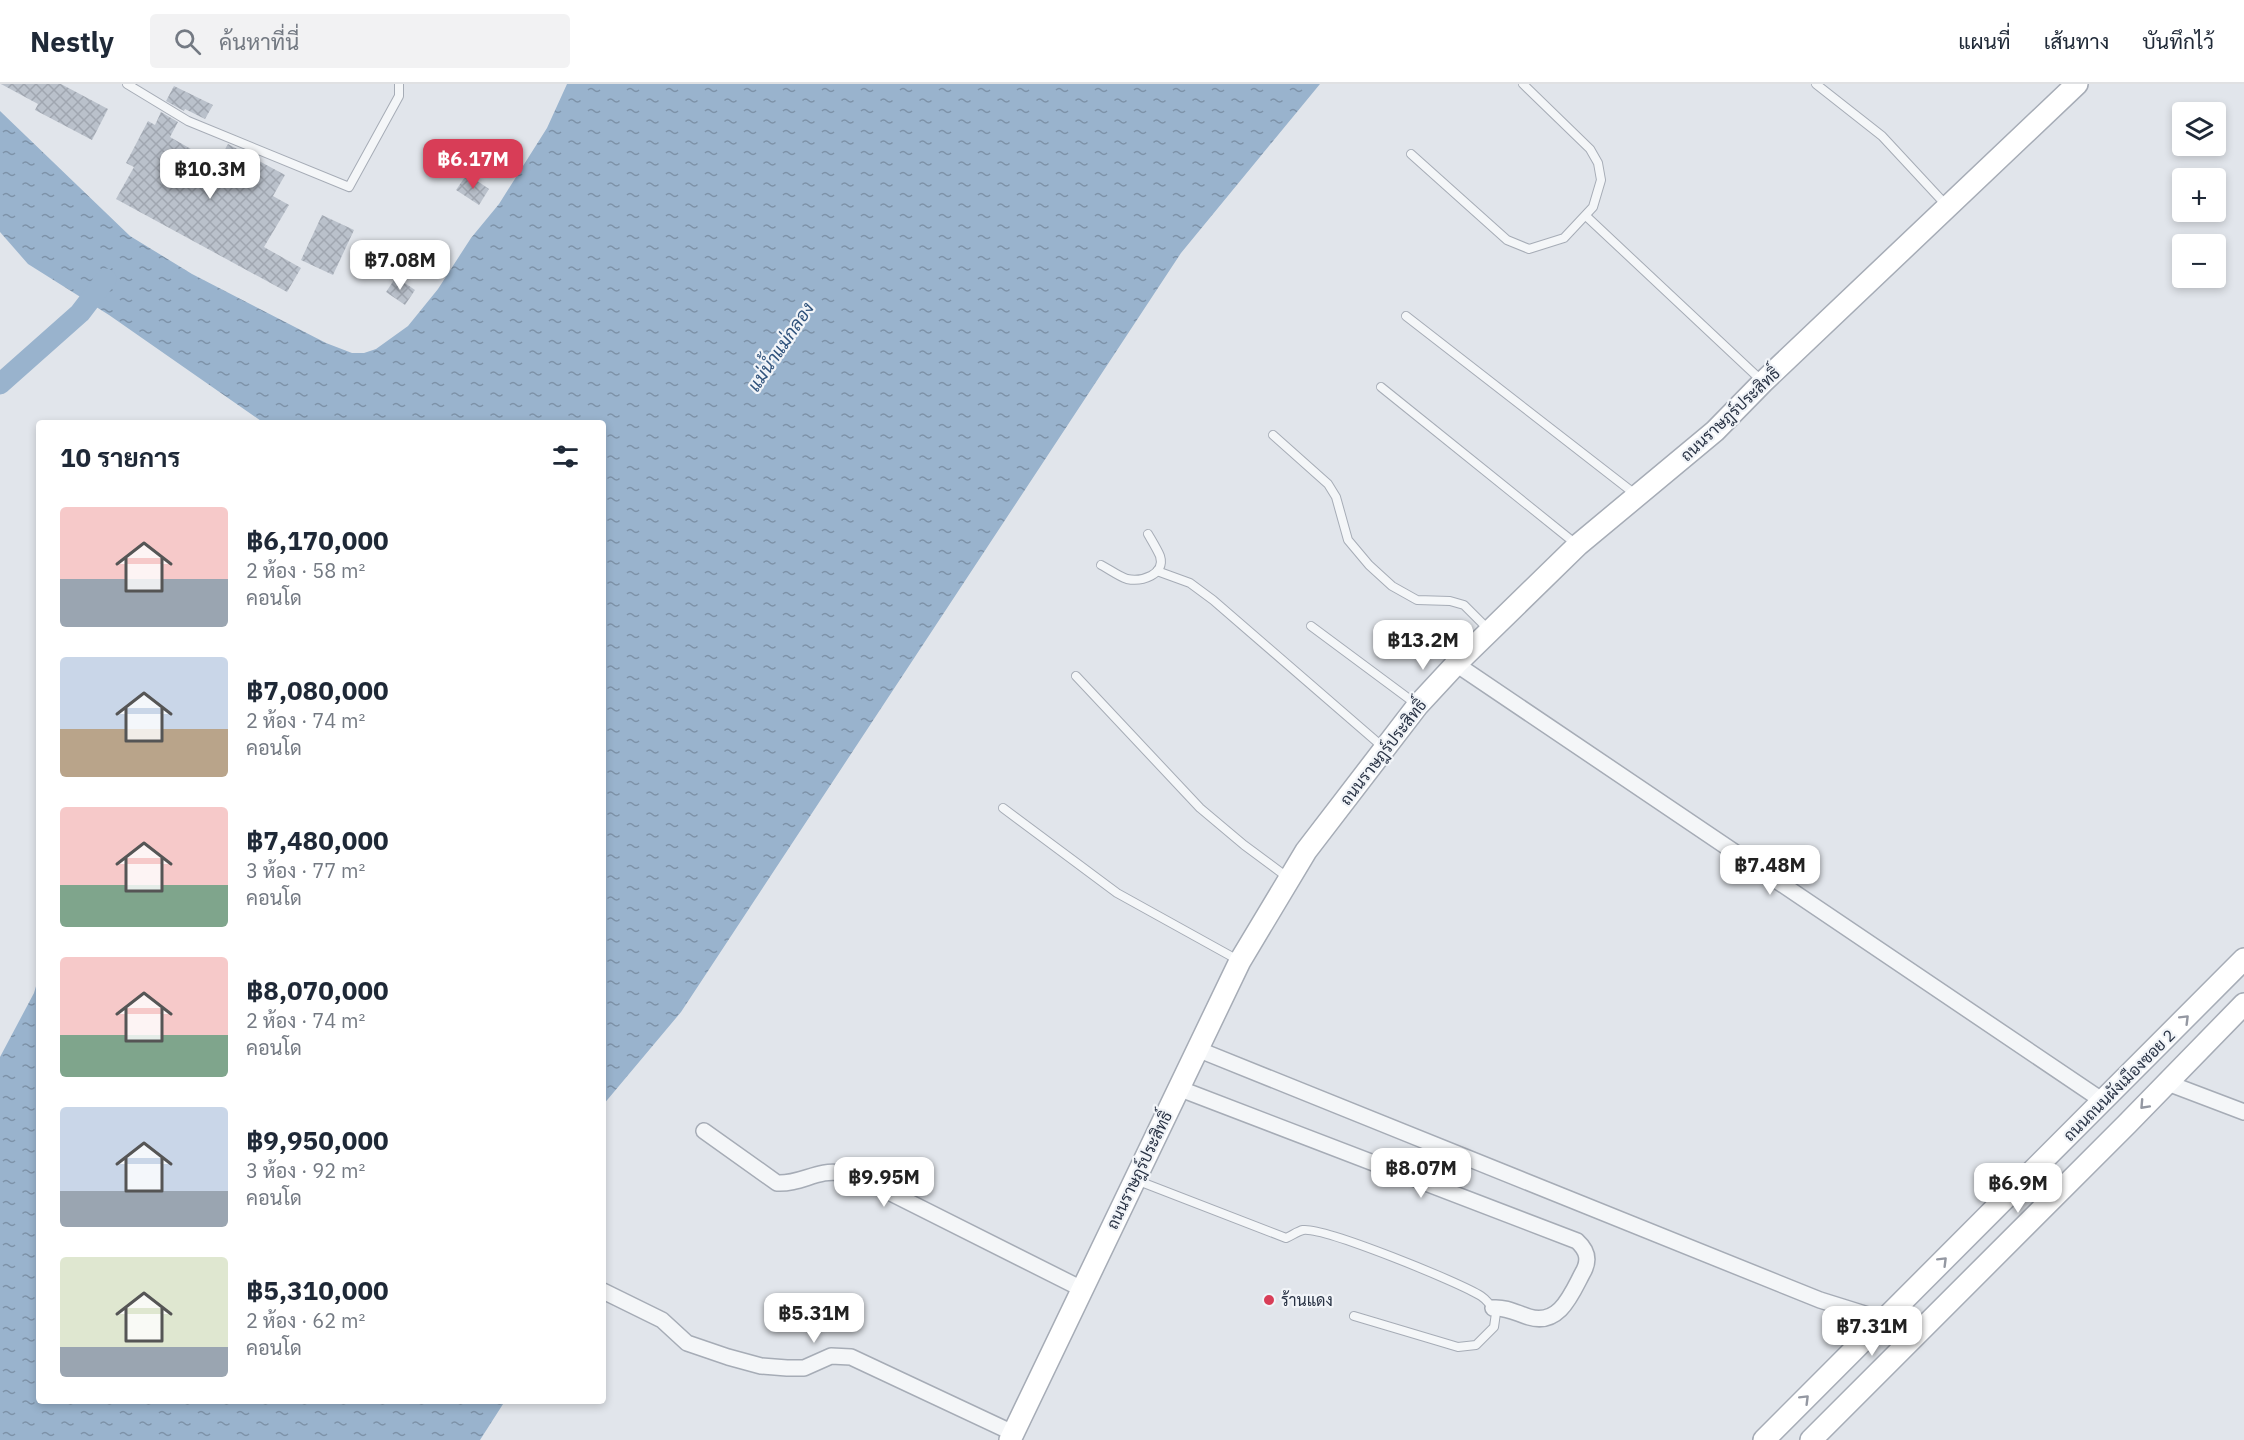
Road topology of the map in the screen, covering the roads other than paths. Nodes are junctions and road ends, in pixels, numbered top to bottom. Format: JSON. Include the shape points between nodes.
{"nodes":[{"id":1,"x":127,"y":84,"type":"edge"},
{"id":2,"x":399,"y":84,"type":"edge"},
{"id":3,"x":1523,"y":84,"type":"edge"},
{"id":4,"x":1816,"y":84,"type":"edge"},
{"id":5,"x":2072,"y":86,"type":"edge"},
{"id":6,"x":1411,"y":154,"type":"dead end"},
{"id":7,"x":1948,"y":207,"type":"junction"},
{"id":8,"x":1586,"y":216,"type":"junction"},
{"id":9,"x":1406,"y":316,"type":"dead end"},
{"id":10,"x":1763,"y":382,"type":"junction"},
{"id":11,"x":1382,"y":387,"type":"dead end"},
{"id":12,"x":1273,"y":435,"type":"dead end"},
{"id":13,"x":1639,"y":496,"type":"junction"},
{"id":14,"x":1148,"y":534,"type":"dead end"},
{"id":15,"x":1578,"y":545,"type":"junction"},
{"id":16,"x":1101,"y":565,"type":"dead end"},
{"id":17,"x":1157,"y":571,"type":"junction"},
{"id":18,"x":1311,"y":626,"type":"dead end"},
{"id":19,"x":1489,"y":631,"type":"junction"},
{"id":20,"x":1456,"y":664,"type":"junction"},
{"id":21,"x":1076,"y":676,"type":"dead end"},
{"id":22,"x":1418,"y":705,"type":"junction"},
{"id":23,"x":1385,"y":749,"type":"junction"},
{"id":24,"x":1003,"y":808,"type":"dead end"},
{"id":25,"x":1289,"y":879,"type":"junction"},
{"id":26,"x":2244,"y":959,"type":"edge"},
{"id":27,"x":1240,"y":961,"type":"junction"},
{"id":28,"x":2244,"y":1004,"type":"edge"},
{"id":29,"x":1197,"y":1049,"type":"junction"},
{"id":30,"x":2165,"y":1082,"type":"junction"},
{"id":31,"x":1178,"y":1088,"type":"junction"},
{"id":32,"x":2103,"y":1101,"type":"junction"},
{"id":33,"x":2244,"y":1112,"type":"edge"},
{"id":34,"x":704,"y":1131,"type":"dead end"},
{"id":35,"x":1134,"y":1180,"type":"junction"},
{"id":36,"x":1082,"y":1289,"type":"junction"},
{"id":37,"x":606,"y":1293,"type":"edge"},
{"id":38,"x":1493,"y":1308,"type":"junction"},
{"id":39,"x":1354,"y":1316,"type":"dead end"},
{"id":40,"x":1878,"y":1326,"type":"junction"},
{"id":41,"x":1898,"y":1353,"type":"junction"},
{"id":42,"x":1012,"y":1437,"type":"edge"},
{"id":43,"x":1764,"y":1440,"type":"edge"},
{"id":44,"x":1811,"y":1440,"type":"edge"}],
"edges":[{"from":1,"to":2,"type":"lane","via":[[188,121],[349,187],[399,96]]},
{"from":3,"to":8,"type":"lane","via":[[1590,148],[1598,163],[1601,180]]},
{"from":4,"to":7,"type":"lane","via":[[1882,136]]},
{"from":5,"to":7,"type":"street","name":"ถนนราษฎร์ประสิทธิ์"},
{"from":6,"to":8,"type":"lane","via":[[1507,240],[1529,249],[1564,238]]},
{"from":7,"to":10,"type":"street","name":"ถนนราษฎร์ประสิทธิ์"},
{"from":8,"to":10,"type":"lane"},
{"from":9,"to":13,"type":"lane"},
{"from":10,"to":13,"type":"street","name":"ถนนราษฎร์ประสิทธิ์"},
{"from":11,"to":15,"type":"lane"},
{"from":12,"to":19,"type":"lane","via":[[1328,484],[1336,497],[1348,540],[1392,586],[1417,600],[1464,605]]},
{"from":13,"to":15,"type":"street","name":"ถนนราษฎร์ประสิทธิ์"},
{"from":14,"to":17,"type":"lane","via":[[1160,557]]},
{"from":15,"to":19,"type":"street","name":"ถนนราษฎร์ประสิทธิ์"},
{"from":16,"to":17,"type":"lane","via":[[1125,578],[1140,580]]},
{"from":17,"to":23,"type":"lane","via":[[1190,583],[1213,600]]},
{"from":18,"to":22,"type":"lane"},
{"from":19,"to":20,"type":"street","name":"ถนนราษฎร์ประสิทธิ์"},
{"from":20,"to":22,"type":"street","name":"ถนนราษฎร์ประสิทธิ์"},
{"from":20,"to":32,"type":"street"},
{"from":21,"to":25,"type":"lane","via":[[1200,808]]},
{"from":22,"to":23,"type":"street","name":"ถนนราษฎร์ประสิทธิ์"},
{"from":23,"to":25,"type":"street","name":"ถนนราษฎร์ประสิทธิ์"},
{"from":24,"to":27,"type":"lane","via":[[1117,893]]},
{"from":25,"to":27,"type":"street","name":"ถนนราษฎร์ประสิทธิ์"},
{"from":32,"to":26,"type":"street","name":"ถนนถนนผังเมืองซอย 2","one_way":true},
{"from":27,"to":29,"type":"street","name":"ถนนราษฎร์ประสิทธิ์"},
{"from":28,"to":30,"type":"street","name":"ถนนถนนผังเมืองซอย 2"},
{"from":29,"to":31,"type":"street","name":"ถนนราษฎร์ประสิทธิ์"},
{"from":29,"to":40,"type":"street"},
{"from":30,"to":33,"type":"street"},
{"from":30,"to":41,"type":"street","name":"ถนนถนนผังเมืองซอย 2","one_way":true},
{"from":31,"to":35,"type":"street","name":"ถนนราษฎร์ประสิทธิ์"},
{"from":31,"to":38,"type":"street","via":[[1577,1241],[1585,1248],[1587,1266],[1563,1310],[1549,1317],[1532,1318]]},
{"from":40,"to":32,"type":"street","name":"ถนนถนนผังเมืองซอย 2","one_way":true},
{"from":34,"to":36,"type":"street","via":[[777,1183],[824,1173],[858,1176]]},
{"from":35,"to":36,"type":"street","name":"ถนนราษฎร์ประสิทธิ์"},
{"from":35,"to":38,"type":"lane","via":[[1286,1238],[1303,1230],[1374,1251],[1464,1285]]},
{"from":36,"to":42,"type":"street","name":"ถนนราษฎร์ประสิทธิ์"},
{"from":37,"to":42,"type":"street","via":[[662,1320],[687,1343],[760,1366],[804,1368],[831,1356],[851,1357]]},
{"from":38,"to":39,"type":"lane","via":[[1494,1327],[1476,1345],[1458,1347]]},
{"from":40,"to":41,"type":"street"},
{"from":43,"to":40,"type":"street","name":"ถนนถนนผังเมืองซอย 2","one_way":true},
{"from":41,"to":44,"type":"street","name":"ถนนถนนผังเมืองซอย 2"}]}
